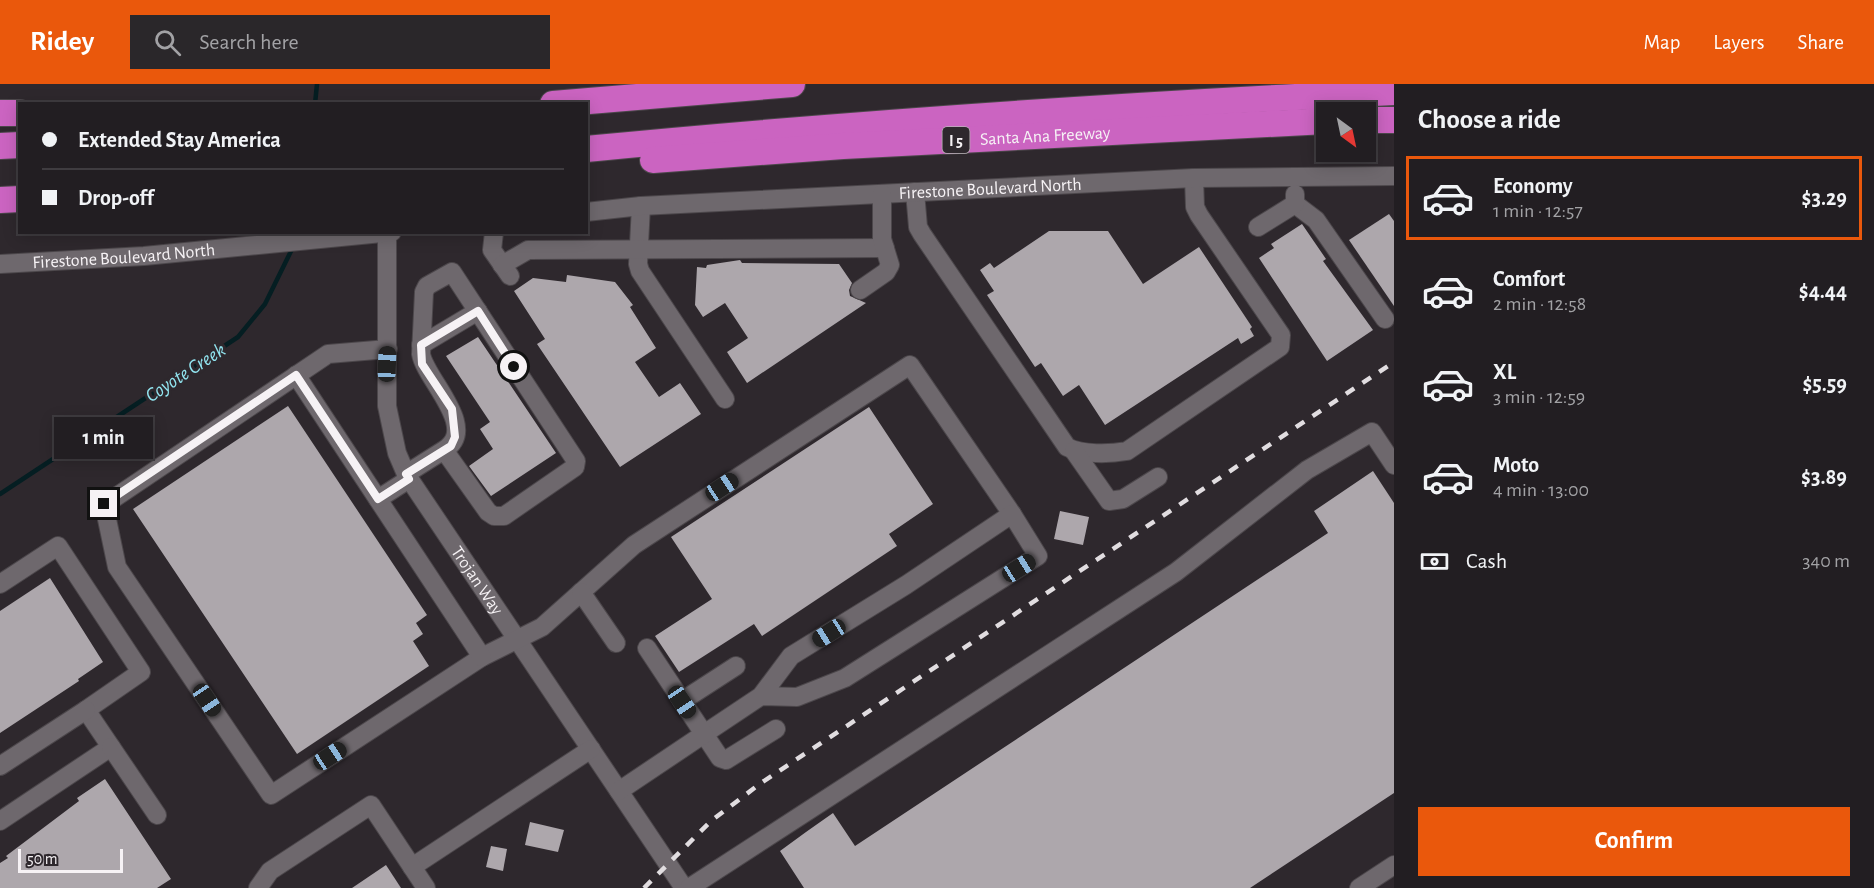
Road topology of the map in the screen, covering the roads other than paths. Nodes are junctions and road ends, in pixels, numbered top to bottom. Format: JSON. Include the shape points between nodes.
{"nodes":[{"id":1,"x":792,"y":84,"type":"edge"},
{"id":2,"x":1394,"y":92,"type":"edge"},
{"id":3,"x":577,"y":102,"type":"edge"},
{"id":4,"x":0,"y":113,"type":"edge"},
{"id":5,"x":18,"y":113,"type":"edge"},
{"id":6,"x":1376,"y":120,"type":"edge"},
{"id":7,"x":1394,"y":120,"type":"edge"},
{"id":8,"x":1316,"y":122,"type":"edge"},
{"id":9,"x":18,"y":145,"type":"edge"},
{"id":10,"x":0,"y":146,"type":"edge"},
{"id":11,"x":588,"y":149,"type":"edge"},
{"id":12,"x":588,"y":166,"type":"edge"},
{"id":13,"x":1394,"y":176,"type":"edge"},
{"id":14,"x":1294,"y":177,"type":"junction"},
{"id":15,"x":1194,"y":178,"type":"junction"},
{"id":16,"x":915,"y":192,"type":"junction"},
{"id":17,"x":882,"y":194,"type":"junction"},
{"id":18,"x":18,"y":199,"type":"edge"},
{"id":19,"x":0,"y":200,"type":"edge"},
{"id":20,"x":1295,"y":204,"type":"junction"},
{"id":21,"x":640,"y":206,"type":"junction"},
{"id":22,"x":588,"y":212,"type":"edge"},
{"id":23,"x":18,"y":215,"type":"edge"},
{"id":24,"x":0,"y":216,"type":"edge"},
{"id":25,"x":1258,"y":226,"type":"dead end"},
{"id":26,"x":379,"y":234,"type":"edge"},
{"id":27,"x":387,"y":234,"type":"edge"},
{"id":28,"x":494,"y":234,"type":"edge"},
{"id":29,"x":885,"y":248,"type":"junction"},
{"id":30,"x":639,"y":249,"type":"junction"},
{"id":31,"x":0,"y":264,"type":"edge"},
{"id":32,"x":860,"y":290,"type":"dead end"},
{"id":33,"x":478,"y":311,"type":"junction"},
{"id":34,"x":1385,"y":319,"type":"dead end"},
{"id":35,"x":421,"y":345,"type":"junction"},
{"id":36,"x":388,"y":349,"type":"junction"},
{"id":37,"x":296,"y":375,"type":"junction"},
{"id":38,"x":725,"y":399,"type":"dead end"},
{"id":39,"x":444,"y":450,"type":"junction"},
{"id":40,"x":1074,"y":451,"type":"junction"},
{"id":41,"x":1394,"y":465,"type":"edge"},
{"id":42,"x":407,"y":476,"type":"junction"},
{"id":43,"x":1158,"y":477,"type":"dead end"},
{"id":44,"x":378,"y":499,"type":"junction"},
{"id":45,"x":1012,"y":514,"type":"junction"},
{"id":46,"x":0,"y":584,"type":"edge"},
{"id":47,"x":581,"y":592,"type":"junction"},
{"id":48,"x":516,"y":638,"type":"junction"},
{"id":49,"x":616,"y":643,"type":"dead end"},
{"id":50,"x":647,"y":648,"type":"dead end"},
{"id":51,"x":482,"y":657,"type":"junction"},
{"id":52,"x":736,"y":666,"type":"dead end"},
{"id":53,"x":761,"y":696,"type":"junction"},
{"id":54,"x":682,"y":702,"type":"junction"},
{"id":55,"x":86,"y":710,"type":"junction"},
{"id":56,"x":776,"y":729,"type":"dead end"},
{"id":57,"x":704,"y":734,"type":"junction"},
{"id":58,"x":111,"y":747,"type":"junction"},
{"id":59,"x":591,"y":749,"type":"junction"},
{"id":60,"x":0,"y":766,"type":"edge"},
{"id":61,"x":619,"y":791,"type":"junction"},
{"id":62,"x":157,"y":816,"type":"dead end"},
{"id":63,"x":0,"y":821,"type":"edge"},
{"id":64,"x":1394,"y":865,"type":"edge"},
{"id":65,"x":412,"y":867,"type":"junction"},
{"id":66,"x":258,"y":888,"type":"edge"},
{"id":67,"x":426,"y":888,"type":"edge"},
{"id":68,"x":684,"y":888,"type":"edge"},
{"id":69,"x":689,"y":888,"type":"edge"},
{"id":70,"x":1359,"y":888,"type":"edge"}],
"edges":[{"from":1,"to":3,"type":"highway"},
{"from":2,"to":11,"type":"highway","via":[[853,126]]},
{"from":4,"to":5,"type":"highway"},
{"from":6,"to":7,"type":"highway"},
{"from":8,"to":12,"type":"highway","name":"Santa Ana Freeway","number":"I 5","via":[[843,146]]},
{"from":9,"to":10,"type":"highway"},
{"from":13,"to":14,"type":"street","name":"Firestone Boulevard North"},
{"from":14,"to":15,"type":"street","name":"Firestone Boulevard North"},
{"from":14,"to":20,"type":"street"},
{"from":15,"to":16,"type":"street","name":"Firestone Boulevard North"},
{"from":15,"to":40,"type":"street","via":[[1198,215],[1281,335],[1280,347],[1127,451]]},
{"from":16,"to":17,"type":"street","name":"Firestone Boulevard North"},
{"from":16,"to":40,"type":"street","via":[[922,234],[1067,447]]},
{"from":17,"to":21,"type":"street","name":"Firestone Boulevard North"},
{"from":17,"to":29,"type":"street"},
{"from":18,"to":19,"type":"highway"},
{"from":20,"to":25,"type":"street"},
{"from":20,"to":34,"type":"street","via":[[1316,220]]},
{"from":21,"to":22,"type":"street","name":"Firestone Boulevard North"},
{"from":21,"to":30,"type":"street"},
{"from":23,"to":24,"type":"highway"},
{"from":26,"to":31,"type":"street","name":"Firestone Boulevard North"},
{"from":27,"to":36,"type":"street","name":"Trojan Way"},
{"from":28,"to":30,"type":"street","via":[[492,250],[506,270],[528,250]]},
{"from":29,"to":30,"type":"street"},
{"from":29,"to":32,"type":"street","via":[[890,266]]},
{"from":30,"to":38,"type":"street","via":[[640,271]]},
{"from":33,"to":35,"type":"street"},
{"from":33,"to":35,"type":"street","via":[[452,272],[437,280],[424,292]]},
{"from":33,"to":39,"type":"street","via":[[576,461],[575,467],[504,516],[494,516]]},
{"from":35,"to":39,"type":"street","via":[[422,364],[454,416],[455,437]]},
{"from":36,"to":37,"type":"street","via":[[328,354]]},
{"from":36,"to":42,"type":"street","name":"Trojan Way","via":[[387,406],[397,453]]},
{"from":37,"to":44,"type":"street"},
{"from":37,"to":51,"type":"street","via":[[104,504],[117,567],[271,795]]},
{"from":39,"to":42,"type":"street"},
{"from":40,"to":43,"type":"street","via":[[1109,501],[1123,499]]},
{"from":41,"to":69,"type":"street","via":[[1372,432],[1317,465],[1176,572]]},
{"from":42,"to":44,"type":"street"},
{"from":42,"to":48,"type":"street","name":"Trojan Way"},
{"from":44,"to":51,"type":"street"},
{"from":45,"to":47,"type":"street","via":[[910,365],[634,546]]},
{"from":45,"to":53,"type":"street","via":[[791,656]]},
{"from":45,"to":53,"type":"street","via":[[1038,556],[845,678],[796,697]]},
{"from":46,"to":55,"type":"street","via":[[58,546],[141,672]]},
{"from":47,"to":48,"type":"street","via":[[542,627]]},
{"from":47,"to":49,"type":"street"},
{"from":48,"to":51,"type":"street"},
{"from":48,"to":59,"type":"street","name":"Trojan Way"},
{"from":50,"to":54,"type":"street"},
{"from":52,"to":54,"type":"street"},
{"from":53,"to":57,"type":"street"},
{"from":54,"to":57,"type":"street"},
{"from":55,"to":58,"type":"street"},
{"from":55,"to":60,"type":"street"},
{"from":56,"to":57,"type":"street","via":[[726,760],[720,758]]},
{"from":57,"to":61,"type":"street"},
{"from":58,"to":62,"type":"street"},
{"from":58,"to":63,"type":"street"},
{"from":59,"to":61,"type":"street","name":"Trojan Way"},
{"from":59,"to":65,"type":"street"},
{"from":61,"to":68,"type":"street","name":"Trojan Way"},
{"from":64,"to":70,"type":"street"},
{"from":65,"to":66,"type":"street","via":[[371,805],[270,871]]},
{"from":65,"to":67,"type":"street"}]}
